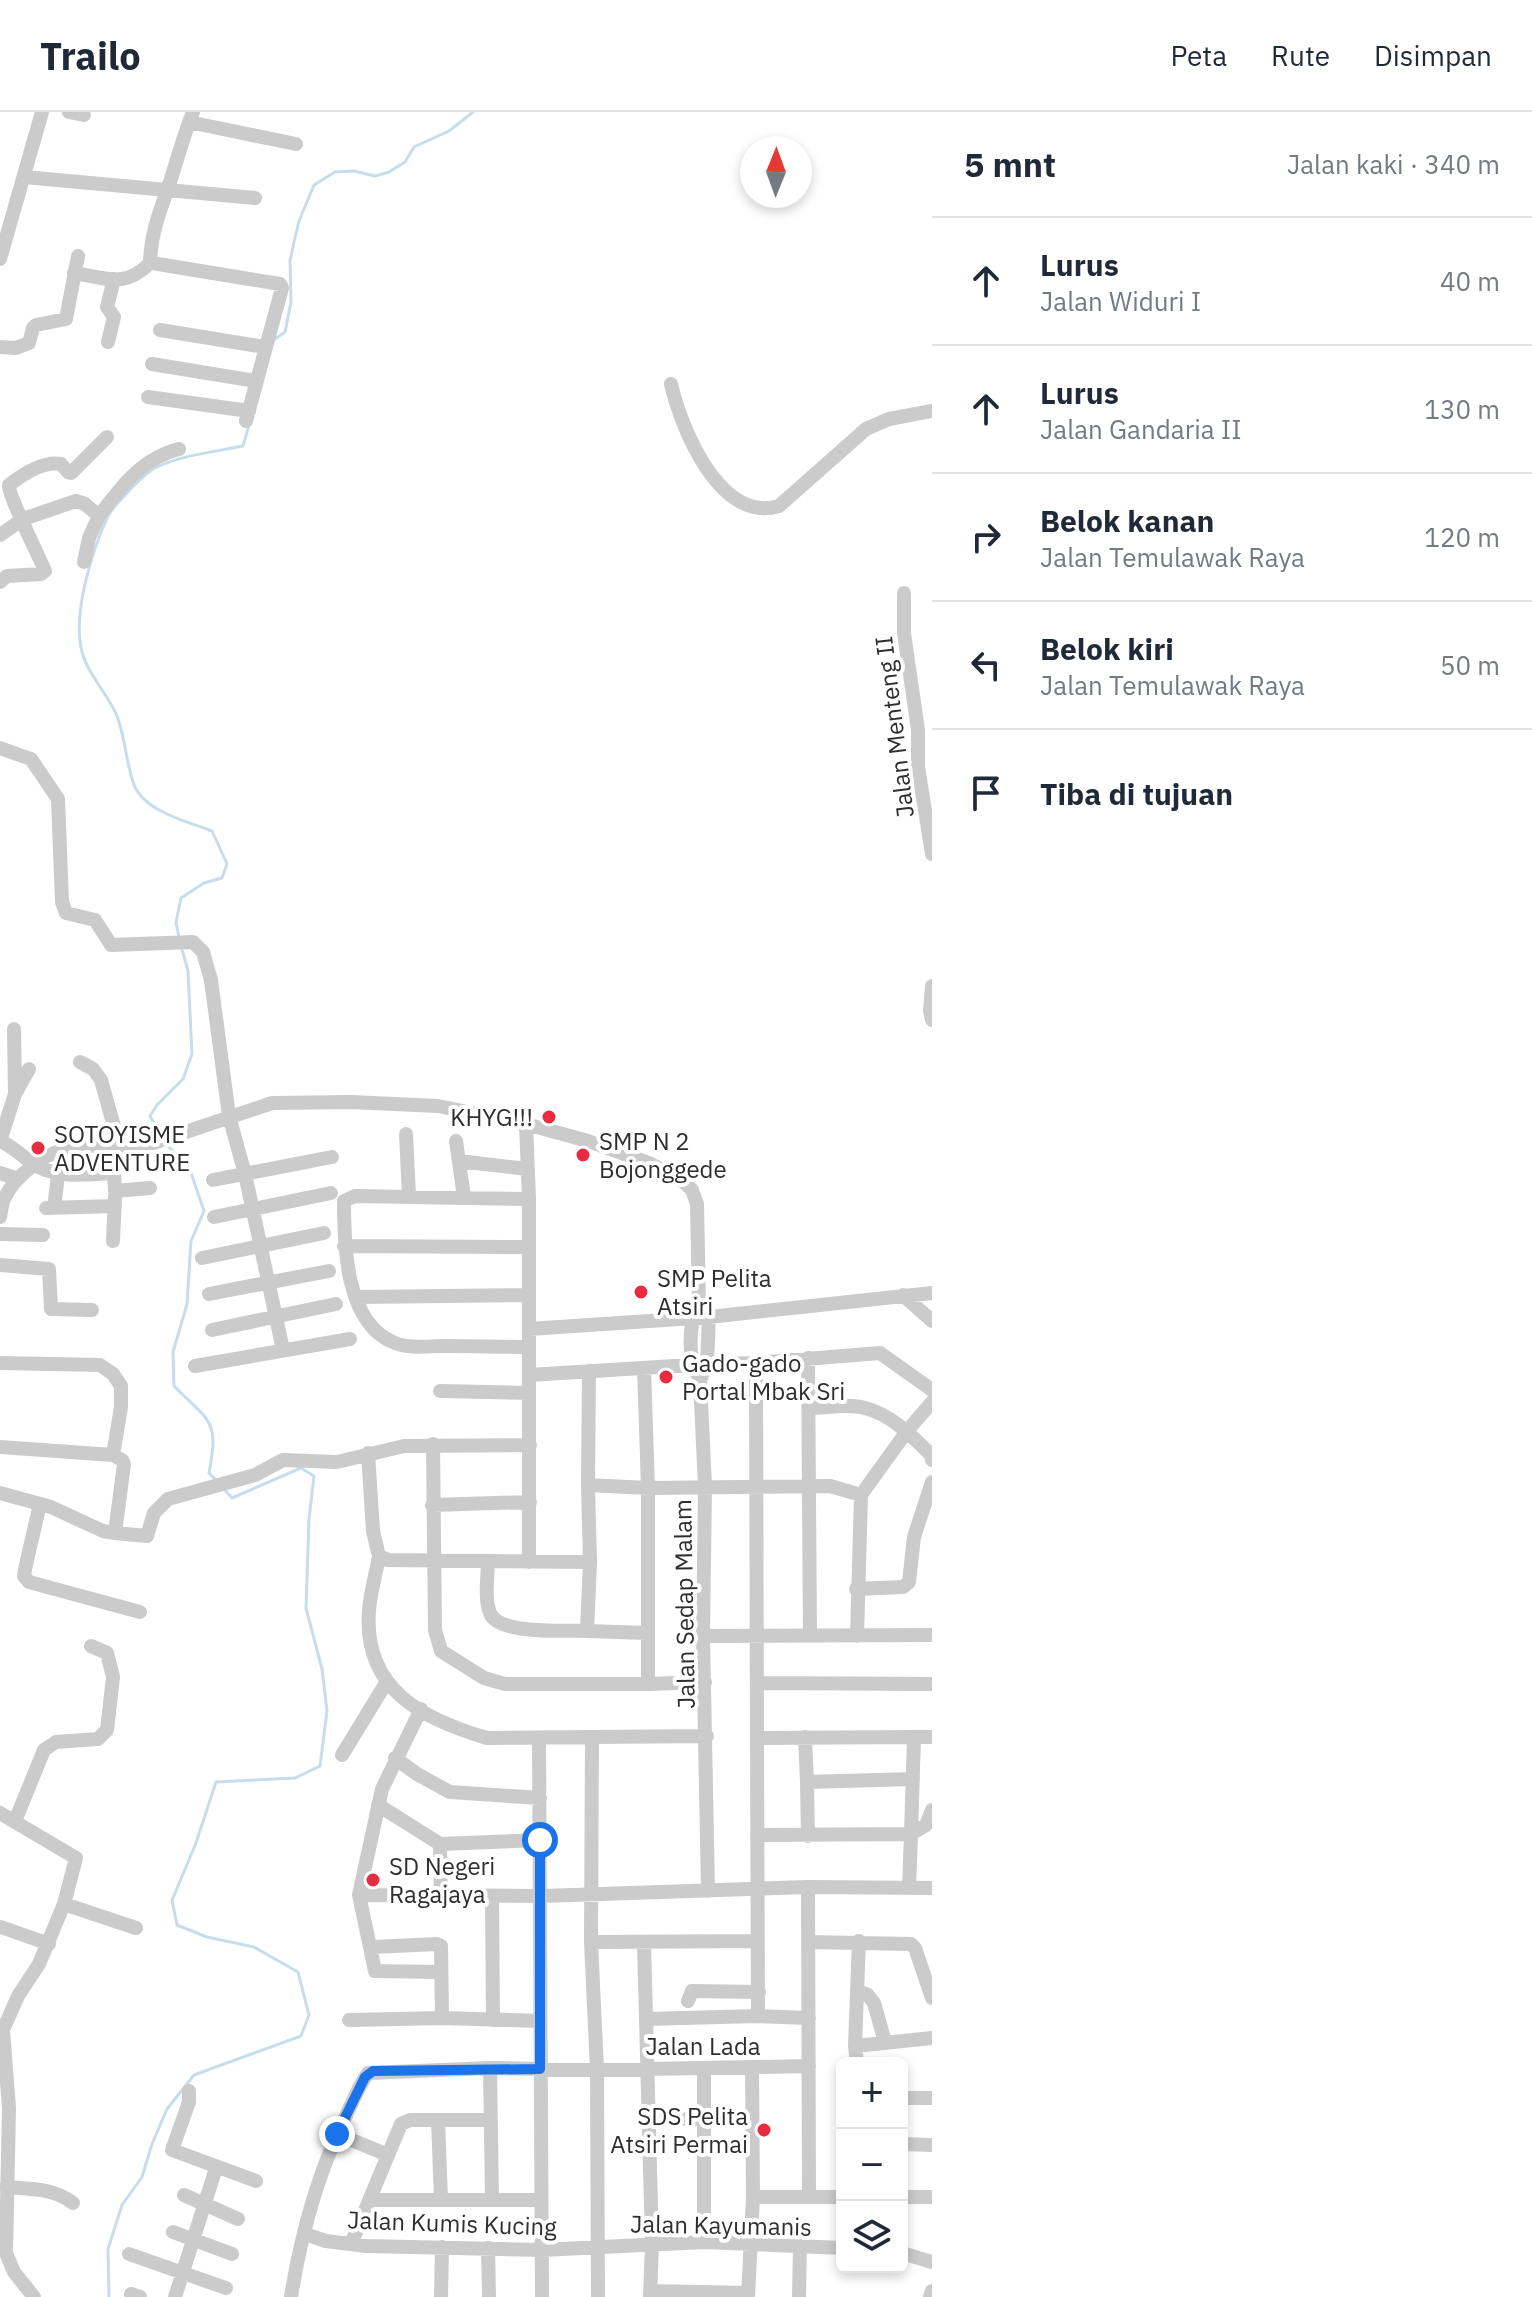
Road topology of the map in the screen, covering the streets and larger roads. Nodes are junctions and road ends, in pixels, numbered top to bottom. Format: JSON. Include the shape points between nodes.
{"nodes":[{"id":1,"x":42,"y":112,"type":"edge"},
{"id":2,"x":191,"y":117,"type":"edge"},
{"id":3,"x":296,"y":144,"type":"dead end"},
{"id":4,"x":24,"y":177,"type":"junction"},
{"id":5,"x":167,"y":191,"type":"junction"},
{"id":6,"x":255,"y":198,"type":"dead end"},
{"id":7,"x":78,"y":256,"type":"dead end"},
{"id":8,"x":0,"y":259,"type":"edge"},
{"id":9,"x":152,"y":263,"type":"junction"},
{"id":10,"x":74,"y":273,"type":"junction"},
{"id":11,"x":114,"y":279,"type":"junction"},
{"id":12,"x":160,"y":330,"type":"dead end"},
{"id":13,"x":108,"y":342,"type":"dead end"},
{"id":14,"x":0,"y":347,"type":"edge"},
{"id":15,"x":265,"y":347,"type":"junction"},
{"id":16,"x":152,"y":364,"type":"dead end"},
{"id":17,"x":256,"y":381,"type":"junction"},
{"id":18,"x":671,"y":384,"type":"dead end"},
{"id":19,"x":148,"y":397,"type":"dead end"},
{"id":20,"x":932,"y":411,"type":"edge"},
{"id":21,"x":107,"y":437,"type":"dead end"},
{"id":22,"x":179,"y":449,"type":"dead end"},
{"id":23,"x":99,"y":516,"type":"junction"},
{"id":24,"x":23,"y":519,"type":"junction"},
{"id":25,"x":0,"y":535,"type":"edge"},
{"id":26,"x":84,"y":562,"type":"dead end"},
{"id":27,"x":0,"y":582,"type":"edge"},
{"id":28,"x":904,"y":593,"type":"dead end"},
{"id":29,"x":0,"y":748,"type":"edge"},
{"id":30,"x":926,"y":777,"type":"edge"},
{"id":31,"x":929,"y":819,"type":"edge"},
{"id":32,"x":931,"y":851,"type":"edge"},
{"id":33,"x":932,"y":986,"type":"edge"},
{"id":34,"x":932,"y":1020,"type":"edge"},
{"id":35,"x":14,"y":1029,"type":"dead end"},
{"id":36,"x":80,"y":1062,"type":"dead end"},
{"id":37,"x":29,"y":1069,"type":"dead end"},
{"id":38,"x":15,"y":1094,"type":"junction"},
{"id":39,"x":229,"y":1116,"type":"junction"},
{"id":40,"x":526,"y":1124,"type":"junction"},
{"id":41,"x":406,"y":1134,"type":"dead end"},
{"id":42,"x":456,"y":1141,"type":"dead end"},
{"id":43,"x":117,"y":1151,"type":"junction"},
{"id":44,"x":332,"y":1157,"type":"dead end"},
{"id":45,"x":459,"y":1161,"type":"junction"},
{"id":46,"x":35,"y":1165,"type":"junction"},
{"id":47,"x":527,"y":1169,"type":"junction"},
{"id":48,"x":0,"y":1173,"type":"edge"},
{"id":49,"x":114,"y":1173,"type":"junction"},
{"id":50,"x":245,"y":1174,"type":"junction"},
{"id":51,"x":58,"y":1175,"type":"junction"},
{"id":52,"x":18,"y":1179,"type":"junction"},
{"id":53,"x":213,"y":1180,"type":"dead end"},
{"id":54,"x":150,"y":1188,"type":"dead end"},
{"id":55,"x":331,"y":1193,"type":"dead end"},
{"id":56,"x":409,"y":1196,"type":"junction"},
{"id":57,"x":464,"y":1197,"type":"junction"},
{"id":58,"x":115,"y":1199,"type":"junction"},
{"id":59,"x":529,"y":1199,"type":"junction"},
{"id":60,"x":253,"y":1209,"type":"junction"},
{"id":61,"x":0,"y":1217,"type":"edge"},
{"id":62,"x":214,"y":1217,"type":"dead end"},
{"id":63,"x":324,"y":1233,"type":"dead end"},
{"id":64,"x":0,"y":1234,"type":"edge"},
{"id":65,"x":43,"y":1235,"type":"dead end"},
{"id":66,"x":113,"y":1241,"type":"dead end"},
{"id":67,"x":261,"y":1246,"type":"junction"},
{"id":68,"x":344,"y":1246,"type":"junction"},
{"id":69,"x":529,"y":1247,"type":"junction"},
{"id":70,"x":202,"y":1258,"type":"dead end"},
{"id":71,"x":0,"y":1265,"type":"edge"},
{"id":72,"x":329,"y":1271,"type":"dead end"},
{"id":73,"x":268,"y":1283,"type":"junction"},
{"id":74,"x":932,"y":1293,"type":"edge"},
{"id":75,"x":209,"y":1294,"type":"dead end"},
{"id":76,"x":529,"y":1295,"type":"junction"},
{"id":77,"x":903,"y":1295,"type":"junction"},
{"id":78,"x":357,"y":1297,"type":"junction"},
{"id":79,"x":336,"y":1304,"type":"dead end"},
{"id":80,"x":92,"y":1310,"type":"dead end"},
{"id":81,"x":695,"y":1311,"type":"junction"},
{"id":82,"x":709,"y":1317,"type":"junction"},
{"id":83,"x":276,"y":1318,"type":"junction"},
{"id":84,"x":932,"y":1321,"type":"edge"},
{"id":85,"x":529,"y":1329,"type":"junction"},
{"id":86,"x":212,"y":1330,"type":"dead end"},
{"id":87,"x":350,"y":1339,"type":"dead end"},
{"id":88,"x":529,"y":1347,"type":"junction"},
{"id":89,"x":283,"y":1350,"type":"junction"},
{"id":90,"x":808,"y":1358,"type":"junction"},
{"id":91,"x":0,"y":1363,"type":"edge"},
{"id":92,"x":756,"y":1363,"type":"junction"},
{"id":93,"x":707,"y":1364,"type":"junction"},
{"id":94,"x":691,"y":1365,"type":"junction"},
{"id":95,"x":195,"y":1366,"type":"dead end"},
{"id":96,"x":644,"y":1368,"type":"junction"},
{"id":97,"x":589,"y":1371,"type":"junction"},
{"id":98,"x":529,"y":1375,"type":"junction"},
{"id":99,"x":700,"y":1380,"type":"junction"},
{"id":100,"x":932,"y":1390,"type":"edge"},
{"id":101,"x":440,"y":1391,"type":"dead end"},
{"id":102,"x":529,"y":1393,"type":"junction"},
{"id":103,"x":932,"y":1402,"type":"edge"},
{"id":104,"x":809,"y":1408,"type":"junction"},
{"id":105,"x":907,"y":1431,"type":"junction"},
{"id":106,"x":433,"y":1444,"type":"junction"},
{"id":107,"x":530,"y":1445,"type":"junction"},
{"id":108,"x":0,"y":1447,"type":"edge"},
{"id":109,"x":368,"y":1453,"type":"junction"},
{"id":110,"x":113,"y":1455,"type":"junction"},
{"id":111,"x":932,"y":1460,"type":"edge"},
{"id":112,"x":932,"y":1482,"type":"edge"},
{"id":113,"x":588,"y":1485,"type":"junction"},
{"id":114,"x":808,"y":1485,"type":"junction"},
{"id":115,"x":756,"y":1486,"type":"junction"},
{"id":116,"x":705,"y":1487,"type":"junction"},
{"id":117,"x":648,"y":1488,"type":"junction"},
{"id":118,"x":0,"y":1493,"type":"edge"},
{"id":119,"x":861,"y":1495,"type":"junction"},
{"id":120,"x":530,"y":1502,"type":"junction"},
{"id":121,"x":40,"y":1504,"type":"junction"},
{"id":122,"x":432,"y":1505,"type":"junction"},
{"id":123,"x":115,"y":1533,"type":"junction"},
{"id":124,"x":379,"y":1556,"type":"junction"},
{"id":125,"x":433,"y":1561,"type":"junction"},
{"id":126,"x":488,"y":1561,"type":"junction"},
{"id":127,"x":529,"y":1562,"type":"junction"},
{"id":128,"x":590,"y":1562,"type":"junction"},
{"id":129,"x":856,"y":1589,"type":"junction"},
{"id":130,"x":140,"y":1612,"type":"dead end"},
{"id":131,"x":587,"y":1631,"type":"junction"},
{"id":132,"x":648,"y":1633,"type":"junction"},
{"id":133,"x":757,"y":1635,"type":"junction"},
{"id":134,"x":932,"y":1635,"type":"edge"},
{"id":135,"x":703,"y":1636,"type":"junction"},
{"id":136,"x":810,"y":1636,"type":"junction"},
{"id":137,"x":857,"y":1636,"type":"junction"},
{"id":138,"x":91,"y":1646,"type":"dead end"},
{"id":139,"x":705,"y":1682,"type":"junction"},
{"id":140,"x":386,"y":1683,"type":"junction"},
{"id":141,"x":758,"y":1683,"type":"junction"},
{"id":142,"x":648,"y":1684,"type":"junction"},
{"id":143,"x":932,"y":1684,"type":"edge"},
{"id":144,"x":421,"y":1709,"type":"junction"},
{"id":145,"x":707,"y":1736,"type":"junction"},
{"id":146,"x":805,"y":1737,"type":"junction"},
{"id":147,"x":914,"y":1737,"type":"junction"},
{"id":148,"x":932,"y":1737,"type":"edge"},
{"id":149,"x":592,"y":1738,"type":"junction"},
{"id":150,"x":757,"y":1738,"type":"junction"},
{"id":151,"x":539,"y":1739,"type":"junction"},
{"id":152,"x":342,"y":1755,"type":"dead end"},
{"id":153,"x":395,"y":1758,"type":"junction"},
{"id":154,"x":913,"y":1779,"type":"junction"},
{"id":155,"x":807,"y":1782,"type":"junction"},
{"id":156,"x":540,"y":1798,"type":"junction"},
{"id":157,"x":378,"y":1805,"type":"junction"},
{"id":158,"x":932,"y":1810,"type":"edge"},
{"id":159,"x":0,"y":1813,"type":"edge"},
{"id":160,"x":15,"y":1821,"type":"junction"},
{"id":161,"x":911,"y":1834,"type":"junction"},
{"id":162,"x":757,"y":1835,"type":"junction"},
{"id":163,"x":808,"y":1836,"type":"junction"},
{"id":164,"x":540,"y":1840,"type":"junction"},
{"id":165,"x":440,"y":1844,"type":"junction"},
{"id":166,"x":808,"y":1887,"type":"junction"},
{"id":167,"x":909,"y":1888,"type":"junction"},
{"id":168,"x":932,"y":1888,"type":"edge"},
{"id":169,"x":758,"y":1890,"type":"junction"},
{"id":170,"x":708,"y":1891,"type":"junction"},
{"id":171,"x":359,"y":1895,"type":"junction"},
{"id":172,"x":441,"y":1896,"type":"junction"},
{"id":173,"x":492,"y":1896,"type":"junction"},
{"id":174,"x":542,"y":1896,"type":"junction"},
{"id":175,"x":595,"y":1896,"type":"junction"},
{"id":176,"x":64,"y":1904,"type":"junction"},
{"id":177,"x":1,"y":1927,"type":"edge"},
{"id":178,"x":136,"y":1928,"type":"dead end"},
{"id":179,"x":757,"y":1941,"type":"junction"},
{"id":180,"x":859,"y":1941,"type":"junction"},
{"id":181,"x":591,"y":1942,"type":"junction"},
{"id":182,"x":808,"y":1942,"type":"junction"},
{"id":183,"x":644,"y":1943,"type":"junction"},
{"id":184,"x":49,"y":1944,"type":"junction"},
{"id":185,"x":372,"y":1947,"type":"junction"},
{"id":186,"x":441,"y":1972,"type":"junction"},
{"id":187,"x":759,"y":1992,"type":"junction"},
{"id":188,"x":857,"y":1992,"type":"junction"},
{"id":189,"x":932,"y":1998,"type":"edge"},
{"id":190,"x":688,"y":2001,"type":"dead end"},
{"id":191,"x":758,"y":2016,"type":"junction"},
{"id":192,"x":442,"y":2018,"type":"junction"},
{"id":193,"x":809,"y":2018,"type":"junction"},
{"id":194,"x":646,"y":2019,"type":"junction"},
{"id":195,"x":349,"y":2020,"type":"dead end"},
{"id":196,"x":493,"y":2020,"type":"junction"},
{"id":197,"x":540,"y":2021,"type":"junction"},
{"id":198,"x":1,"y":2034,"type":"edge"},
{"id":199,"x":932,"y":2038,"type":"edge"},
{"id":200,"x":885,"y":2042,"type":"junction"},
{"id":201,"x":855,"y":2046,"type":"junction"},
{"id":202,"x":856,"y":2057,"type":"edge"},
{"id":203,"x":809,"y":2066,"type":"junction"},
{"id":204,"x":648,"y":2067,"type":"junction"},
{"id":205,"x":490,"y":2068,"type":"junction"},
{"id":206,"x":704,"y":2068,"type":"junction"},
{"id":207,"x":752,"y":2068,"type":"junction"},
{"id":208,"x":540,"y":2069,"type":"junction"},
{"id":209,"x":597,"y":2070,"type":"junction"},
{"id":210,"x":189,"y":2091,"type":"dead end"},
{"id":211,"x":908,"y":2098,"type":"edge"},
{"id":212,"x":932,"y":2098,"type":"edge"},
{"id":213,"x":650,"y":2118,"type":"junction"},
{"id":214,"x":704,"y":2119,"type":"junction"},
{"id":215,"x":438,"y":2120,"type":"junction"},
{"id":216,"x":489,"y":2120,"type":"junction"},
{"id":217,"x":337,"y":2134,"type":"junction"},
{"id":218,"x":908,"y":2144,"type":"edge"},
{"id":219,"x":932,"y":2145,"type":"edge"},
{"id":220,"x":388,"y":2155,"type":"junction"},
{"id":221,"x":216,"y":2168,"type":"junction"},
{"id":222,"x":256,"y":2181,"type":"dead end"},
{"id":223,"x":6,"y":2187,"type":"junction"},
{"id":224,"x":184,"y":2195,"type":"dead end"},
{"id":225,"x":753,"y":2197,"type":"junction"},
{"id":226,"x":809,"y":2197,"type":"junction"},
{"id":227,"x":836,"y":2197,"type":"edge"},
{"id":228,"x":908,"y":2197,"type":"edge"},
{"id":229,"x":932,"y":2197,"type":"edge"},
{"id":230,"x":371,"y":2200,"type":"junction"},
{"id":231,"x":441,"y":2200,"type":"junction"},
{"id":232,"x":492,"y":2200,"type":"junction"},
{"id":233,"x":541,"y":2200,"type":"junction"},
{"id":234,"x":73,"y":2203,"type":"dead end"},
{"id":235,"x":205,"y":2203,"type":"junction"},
{"id":236,"x":238,"y":2219,"type":"dead end"},
{"id":237,"x":173,"y":2232,"type":"dead end"},
{"id":238,"x":305,"y":2234,"type":"junction"},
{"id":239,"x":194,"y":2239,"type":"junction"},
{"id":240,"x":704,"y":2242,"type":"junction"},
{"id":241,"x":652,"y":2243,"type":"junction"},
{"id":242,"x":351,"y":2244,"type":"junction"},
{"id":243,"x":750,"y":2245,"type":"junction"},
{"id":244,"x":442,"y":2247,"type":"junction"},
{"id":245,"x":800,"y":2247,"type":"junction"},
{"id":246,"x":488,"y":2248,"type":"junction"},
{"id":247,"x":599,"y":2248,"type":"junction"},
{"id":248,"x":836,"y":2248,"type":"edge"},
{"id":249,"x":542,"y":2250,"type":"junction"},
{"id":250,"x":129,"y":2254,"type":"dead end"},
{"id":251,"x":232,"y":2254,"type":"dead end"},
{"id":252,"x":908,"y":2255,"type":"edge"},
{"id":253,"x":932,"y":2262,"type":"edge"},
{"id":254,"x":183,"y":2272,"type":"junction"},
{"id":255,"x":226,"y":2288,"type":"dead end"},
{"id":256,"x":932,"y":2291,"type":"edge"},
{"id":257,"x":650,"y":2294,"type":"edge"},
{"id":258,"x":690,"y":2294,"type":"edge"},
{"id":259,"x":748,"y":2295,"type":"edge"},
{"id":260,"x":34,"y":2297,"type":"edge"},
{"id":261,"x":175,"y":2297,"type":"edge"},
{"id":262,"x":291,"y":2297,"type":"edge"},
{"id":263,"x":441,"y":2297,"type":"edge"},
{"id":264,"x":489,"y":2297,"type":"edge"},
{"id":265,"x":542,"y":2297,"type":"edge"},
{"id":266,"x":598,"y":2297,"type":"edge"},
{"id":267,"x":799,"y":2297,"type":"edge"},
{"id":268,"x":930,"y":2297,"type":"edge"}],
"edges":[{"from":1,"to":4,"type":"street"},
{"from":2,"to":3,"type":"street"},
{"from":2,"to":5,"type":"street"},
{"from":4,"to":5,"type":"street"},
{"from":4,"to":8,"type":"street"},
{"from":5,"to":6,"type":"street"},
{"from":5,"to":9,"type":"street","via":[[154,223]]},
{"from":7,"to":10,"type":"street"},
{"from":9,"to":11,"type":"street","via":[[132,279]]},
{"from":9,"to":15,"type":"street","via":[[280,284]]},
{"from":10,"to":11,"type":"street"},
{"from":10,"to":14,"type":"street","via":[[66,319],[36,325],[29,343]]},
{"from":11,"to":13,"type":"street","via":[[107,307],[114,317]]},
{"from":12,"to":15,"type":"street"},
{"from":15,"to":17,"type":"street"},
{"from":16,"to":17,"type":"street"},
{"from":17,"to":19,"type":"street","via":[[247,416]]},
{"from":18,"to":20,"type":"street","via":[[708,473],[737,501],[765,511],[779,506],[866,429]]},
{"from":21,"to":24,"type":"street","via":[[71,473],[52,463],[9,485]]},
{"from":22,"to":23,"type":"street","via":[[144,465]]},
{"from":23,"to":24,"type":"street","via":[[76,501]]},
{"from":23,"to":26,"type":"street"},
{"from":24,"to":25,"type":"street"},
{"from":24,"to":27,"type":"street","via":[[44,573],[7,576]]},
{"from":28,"to":30,"type":"street","name":"Jalan Menteng II","via":[[904,633]]},
{"from":29,"to":39,"type":"street","via":[[31,759],[58,799],[66,913],[95,920],[111,945],[193,942],[203,952]]},
{"from":30,"to":31,"type":"street","name":"Jalan Menteng II"},
{"from":31,"to":32,"type":"street","name":"Jalan Menteng II"},
{"from":33,"to":34,"type":"street"},
{"from":35,"to":38,"type":"street"},
{"from":36,"to":43,"type":"street","via":[[101,1080]]},
{"from":37,"to":38,"type":"street"},
{"from":38,"to":46,"type":"street","via":[[0,1141]]},
{"from":39,"to":40,"type":"street","via":[[282,1102],[377,1103],[438,1106]]},
{"from":39,"to":43,"type":"street"},
{"from":39,"to":50,"type":"street"},
{"from":40,"to":47,"type":"street"},
{"from":40,"to":81,"type":"street","via":[[649,1163],[692,1190],[697,1204]]},
{"from":41,"to":56,"type":"street"},
{"from":42,"to":45,"type":"street"},
{"from":43,"to":46,"type":"street","via":[[66,1149]]},
{"from":43,"to":49,"type":"street"},
{"from":44,"to":50,"type":"street"},
{"from":45,"to":47,"type":"street"},
{"from":45,"to":57,"type":"street"},
{"from":46,"to":51,"type":"street"},
{"from":46,"to":52,"type":"street"},
{"from":47,"to":59,"type":"street"},
{"from":48,"to":52,"type":"street"},
{"from":49,"to":51,"type":"street"},
{"from":49,"to":58,"type":"street"},
{"from":50,"to":53,"type":"street"},
{"from":50,"to":60,"type":"street"},
{"from":51,"to":58,"type":"street","via":[[50,1208]]},
{"from":52,"to":61,"type":"street","via":[[4,1199]]},
{"from":54,"to":58,"type":"street"},
{"from":55,"to":60,"type":"street"},
{"from":56,"to":57,"type":"street"},
{"from":56,"to":68,"type":"street","via":[[355,1196],[344,1201]]},
{"from":57,"to":59,"type":"street"},
{"from":58,"to":66,"type":"street"},
{"from":59,"to":69,"type":"street"},
{"from":60,"to":62,"type":"street"},
{"from":60,"to":67,"type":"street"},
{"from":63,"to":67,"type":"street"},
{"from":64,"to":65,"type":"street"},
{"from":67,"to":70,"type":"street"},
{"from":67,"to":73,"type":"street"},
{"from":68,"to":69,"type":"street"},
{"from":68,"to":78,"type":"street"},
{"from":69,"to":76,"type":"street"},
{"from":71,"to":80,"type":"street","via":[[49,1269],[51,1309]]},
{"from":72,"to":73,"type":"street"},
{"from":73,"to":75,"type":"street"},
{"from":73,"to":83,"type":"street"},
{"from":74,"to":77,"type":"street"},
{"from":76,"to":78,"type":"street"},
{"from":76,"to":85,"type":"street"},
{"from":77,"to":82,"type":"street"},
{"from":77,"to":84,"type":"street"},
{"from":78,"to":88,"type":"street","via":[[370,1324],[392,1342]]},
{"from":79,"to":83,"type":"street"},
{"from":81,"to":82,"type":"street"},
{"from":81,"to":85,"type":"street"},
{"from":81,"to":94,"type":"street"},
{"from":82,"to":93,"type":"street","name":"Jalan Sedap Malam"},
{"from":83,"to":86,"type":"street"},
{"from":83,"to":89,"type":"street"},
{"from":85,"to":88,"type":"street"},
{"from":87,"to":89,"type":"street"},
{"from":88,"to":98,"type":"street"},
{"from":89,"to":95,"type":"street"},
{"from":90,"to":92,"type":"street"},
{"from":90,"to":100,"type":"street","via":[[880,1353]]},
{"from":90,"to":104,"type":"street"},
{"from":91,"to":110,"type":"street","via":[[100,1365],[113,1374],[121,1386],[121,1407]]},
{"from":92,"to":93,"type":"street"},
{"from":92,"to":115,"type":"street"},
{"from":93,"to":94,"type":"street"},
{"from":93,"to":99,"type":"street","name":"Jalan Sedap Malam"},
{"from":94,"to":96,"type":"street"},
{"from":94,"to":99,"type":"street"},
{"from":96,"to":97,"type":"street"},
{"from":96,"to":117,"type":"street"},
{"from":97,"to":98,"type":"street"},
{"from":97,"to":113,"type":"street"},
{"from":98,"to":102,"type":"street"},
{"from":99,"to":116,"type":"street","name":"Jalan Sedap Malam"},
{"from":101,"to":102,"type":"street"},
{"from":102,"to":107,"type":"street"},
{"from":103,"to":105,"type":"street"},
{"from":104,"to":105,"type":"street","via":[[863,1407]]},
{"from":104,"to":114,"type":"street"},
{"from":105,"to":111,"type":"street"},
{"from":105,"to":119,"type":"street"},
{"from":106,"to":107,"type":"street"},
{"from":106,"to":109,"type":"street"},
{"from":106,"to":122,"type":"street"},
{"from":107,"to":120,"type":"street"},
{"from":108,"to":110,"type":"street"},
{"from":109,"to":123,"type":"street","via":[[337,1462],[283,1460],[255,1475],[168,1499],[160,1504],[147,1536]]},
{"from":109,"to":124,"type":"street"},
{"from":110,"to":123,"type":"street","via":[[124,1464]]},
{"from":112,"to":129,"type":"street","via":[[914,1537],[909,1582],[903,1587]]},
{"from":113,"to":117,"type":"street"},
{"from":113,"to":128,"type":"street"},
{"from":114,"to":115,"type":"street"},
{"from":114,"to":119,"type":"street"},
{"from":114,"to":136,"type":"street"},
{"from":115,"to":116,"type":"street"},
{"from":115,"to":133,"type":"street"},
{"from":116,"to":117,"type":"street"},
{"from":116,"to":135,"type":"street","name":"Jalan Sedap Malam"},
{"from":117,"to":132,"type":"street"},
{"from":118,"to":121,"type":"street"},
{"from":119,"to":129,"type":"street"},
{"from":120,"to":122,"type":"street"},
{"from":120,"to":127,"type":"street"},
{"from":121,"to":123,"type":"street"},
{"from":121,"to":130,"type":"street","via":[[24,1576],[29,1582]]},
{"from":122,"to":125,"type":"street"},
{"from":124,"to":125,"type":"street"},
{"from":124,"to":140,"type":"street","via":[[369,1613],[374,1662]]},
{"from":125,"to":126,"type":"street"},
{"from":125,"to":142,"type":"street","via":[[438,1645],[469,1670],[505,1684]]},
{"from":126,"to":127,"type":"street"},
{"from":126,"to":131,"type":"street","via":[[489,1612],[498,1623],[517,1629]]},
{"from":127,"to":128,"type":"street"},
{"from":128,"to":131,"type":"street"},
{"from":129,"to":137,"type":"street"},
{"from":131,"to":132,"type":"street"},
{"from":132,"to":142,"type":"street"},
{"from":133,"to":135,"type":"street"},
{"from":133,"to":136,"type":"street"},
{"from":133,"to":141,"type":"street"},
{"from":134,"to":137,"type":"street"},
{"from":135,"to":139,"type":"street","name":"Jalan Sedap Malam"},
{"from":136,"to":137,"type":"street"},
{"from":138,"to":160,"type":"street","via":[[107,1653],[113,1677],[107,1730],[98,1739],[56,1742],[44,1750]]},
{"from":139,"to":142,"type":"street"},
{"from":139,"to":145,"type":"street","name":"Jalan Sedap Malam"},
{"from":140,"to":144,"type":"street"},
{"from":140,"to":152,"type":"street"},
{"from":141,"to":143,"type":"street"},
{"from":141,"to":150,"type":"street"},
{"from":144,"to":151,"type":"street","via":[[487,1738]]},
{"from":144,"to":153,"type":"street"},
{"from":145,"to":149,"type":"street"},
{"from":145,"to":170,"type":"street","name":"Jalan Sedap Malam"},
{"from":146,"to":147,"type":"street"},
{"from":146,"to":150,"type":"street"},
{"from":146,"to":155,"type":"street"},
{"from":147,"to":148,"type":"street"},
{"from":147,"to":154,"type":"street"},
{"from":149,"to":151,"type":"street"},
{"from":149,"to":175,"type":"street"},
{"from":150,"to":162,"type":"street"},
{"from":151,"to":156,"type":"street"},
{"from":153,"to":156,"type":"street","via":[[450,1792]]},
{"from":153,"to":157,"type":"street"},
{"from":154,"to":155,"type":"street"},
{"from":154,"to":161,"type":"street"},
{"from":155,"to":163,"type":"street"},
{"from":156,"to":164,"type":"street"},
{"from":157,"to":165,"type":"street"},
{"from":157,"to":171,"type":"street"},
{"from":158,"to":161,"type":"street","via":[[926,1825]]},
{"from":159,"to":160,"type":"street"},
{"from":160,"to":176,"type":"street","via":[[76,1858]]},
{"from":161,"to":163,"type":"street"},
{"from":161,"to":167,"type":"street"},
{"from":162,"to":163,"type":"street"},
{"from":162,"to":169,"type":"street"},
{"from":164,"to":165,"type":"street"},
{"from":164,"to":174,"type":"street"},
{"from":165,"to":172,"type":"street"},
{"from":166,"to":167,"type":"street"},
{"from":166,"to":169,"type":"street"},
{"from":166,"to":182,"type":"street"},
{"from":167,"to":168,"type":"street"},
{"from":169,"to":170,"type":"street"},
{"from":169,"to":179,"type":"street"},
{"from":170,"to":175,"type":"street"},
{"from":171,"to":172,"type":"street"},
{"from":171,"to":185,"type":"street"},
{"from":172,"to":173,"type":"street"},
{"from":173,"to":174,"type":"street"},
{"from":173,"to":196,"type":"street"},
{"from":174,"to":175,"type":"street"},
{"from":174,"to":197,"type":"street"},
{"from":175,"to":181,"type":"street"},
{"from":176,"to":178,"type":"street"},
{"from":176,"to":184,"type":"street"},
{"from":177,"to":184,"type":"street"},
{"from":179,"to":183,"type":"street"},
{"from":179,"to":187,"type":"street"},
{"from":180,"to":182,"type":"street"},
{"from":180,"to":188,"type":"street"},
{"from":180,"to":189,"type":"street","via":[[911,1944]]},
{"from":181,"to":183,"type":"street"},
{"from":181,"to":209,"type":"street"},
{"from":182,"to":193,"type":"street"},
{"from":183,"to":194,"type":"street"},
{"from":184,"to":198,"type":"street"},
{"from":185,"to":186,"type":"street","via":[[373,1968],[378,1971]]},
{"from":185,"to":186,"type":"street","via":[[439,1944]]},
{"from":186,"to":192,"type":"street"},
{"from":187,"to":190,"type":"street","via":[[692,1991]]},
{"from":187,"to":191,"type":"street"},
{"from":188,"to":200,"type":"street","via":[[874,2003]]},
{"from":188,"to":201,"type":"street"},
{"from":191,"to":193,"type":"street"},
{"from":191,"to":194,"type":"street"},
{"from":192,"to":195,"type":"street"},
{"from":192,"to":196,"type":"street"},
{"from":193,"to":203,"type":"street"},
{"from":194,"to":204,"type":"street"},
{"from":196,"to":197,"type":"street"},
{"from":197,"to":208,"type":"street"},
{"from":198,"to":223,"type":"street","via":[[9,2108]]},
{"from":199,"to":200,"type":"street"},
{"from":200,"to":201,"type":"street"},
{"from":201,"to":202,"type":"street"},
{"from":203,"to":207,"type":"street","name":"Jalan Lada"},
{"from":203,"to":226,"type":"street"},
{"from":204,"to":206,"type":"street","name":"Jalan Lada"},
{"from":204,"to":209,"type":"street","name":"Jalan Lada"},
{"from":204,"to":213,"type":"street"},
{"from":205,"to":208,"type":"street","name":"Jalan Lada"},
{"from":205,"to":216,"type":"street"},
{"from":205,"to":217,"type":"street","name":"Jalan Lada","via":[[373,2071]]},
{"from":206,"to":207,"type":"street","name":"Jalan Lada"},
{"from":206,"to":214,"type":"street"},
{"from":207,"to":225,"type":"street"},
{"from":208,"to":209,"type":"street","name":"Jalan Lada"},
{"from":208,"to":233,"type":"street"},
{"from":209,"to":247,"type":"street"},
{"from":210,"to":221,"type":"street","via":[[172,2150]]},
{"from":211,"to":212,"type":"street"},
{"from":213,"to":214,"type":"street"},
{"from":213,"to":241,"type":"street"},
{"from":214,"to":240,"type":"street"},
{"from":215,"to":216,"type":"street"},
{"from":215,"to":220,"type":"street","via":[[405,2121]]},
{"from":215,"to":231,"type":"street"},
{"from":216,"to":232,"type":"street"},
{"from":217,"to":220,"type":"street"},
{"from":217,"to":238,"type":"street","via":[[308,2210]]},
{"from":218,"to":219,"type":"street"},
{"from":220,"to":230,"type":"street"},
{"from":221,"to":222,"type":"street"},
{"from":221,"to":235,"type":"street"},
{"from":223,"to":234,"type":"street","via":[[48,2191]]},
{"from":223,"to":260,"type":"street","via":[[6,2253]]},
{"from":224,"to":235,"type":"street"},
{"from":225,"to":226,"type":"street"},
{"from":225,"to":243,"type":"street"},
{"from":226,"to":227,"type":"street"},
{"from":228,"to":229,"type":"street"},
{"from":230,"to":231,"type":"street"},
{"from":230,"to":242,"type":"street"},
{"from":231,"to":232,"type":"street"},
{"from":232,"to":233,"type":"street"},
{"from":233,"to":249,"type":"street"},
{"from":235,"to":236,"type":"street"},
{"from":235,"to":239,"type":"street"},
{"from":237,"to":239,"type":"street"},
{"from":238,"to":242,"type":"street","name":"Jalan Kumis Kucing"},
{"from":238,"to":262,"type":"street"},
{"from":239,"to":251,"type":"street"},
{"from":239,"to":254,"type":"street"},
{"from":240,"to":241,"type":"street","name":"Jalan Kayumanis"},
{"from":240,"to":243,"type":"street","name":"Jalan Kayumanis"},
{"from":241,"to":247,"type":"street","name":"Jalan Kayumanis"},
{"from":241,"to":257,"type":"street"},
{"from":242,"to":244,"type":"street","name":"Jalan Kumis Kucing"},
{"from":243,"to":245,"type":"street","name":"Jalan Kayumanis"},
{"from":243,"to":259,"type":"street"},
{"from":244,"to":246,"type":"street","name":"Jalan Kumis Kucing"},
{"from":244,"to":263,"type":"street"},
{"from":245,"to":248,"type":"street","name":"Jalan Kayumanis"},
{"from":245,"to":267,"type":"street"},
{"from":246,"to":249,"type":"street","name":"Jalan Kumis Kucing"},
{"from":246,"to":264,"type":"street"},
{"from":247,"to":249,"type":"street","name":"Jalan Kumis Kucing"},
{"from":247,"to":266,"type":"street"},
{"from":249,"to":265,"type":"street"},
{"from":250,"to":254,"type":"street"},
{"from":252,"to":253,"type":"street"},
{"from":254,"to":255,"type":"street"},
{"from":254,"to":261,"type":"street"},
{"from":256,"to":268,"type":"street"},
{"from":257,"to":258,"type":"street"},
{"from":258,"to":259,"type":"street"}]}
